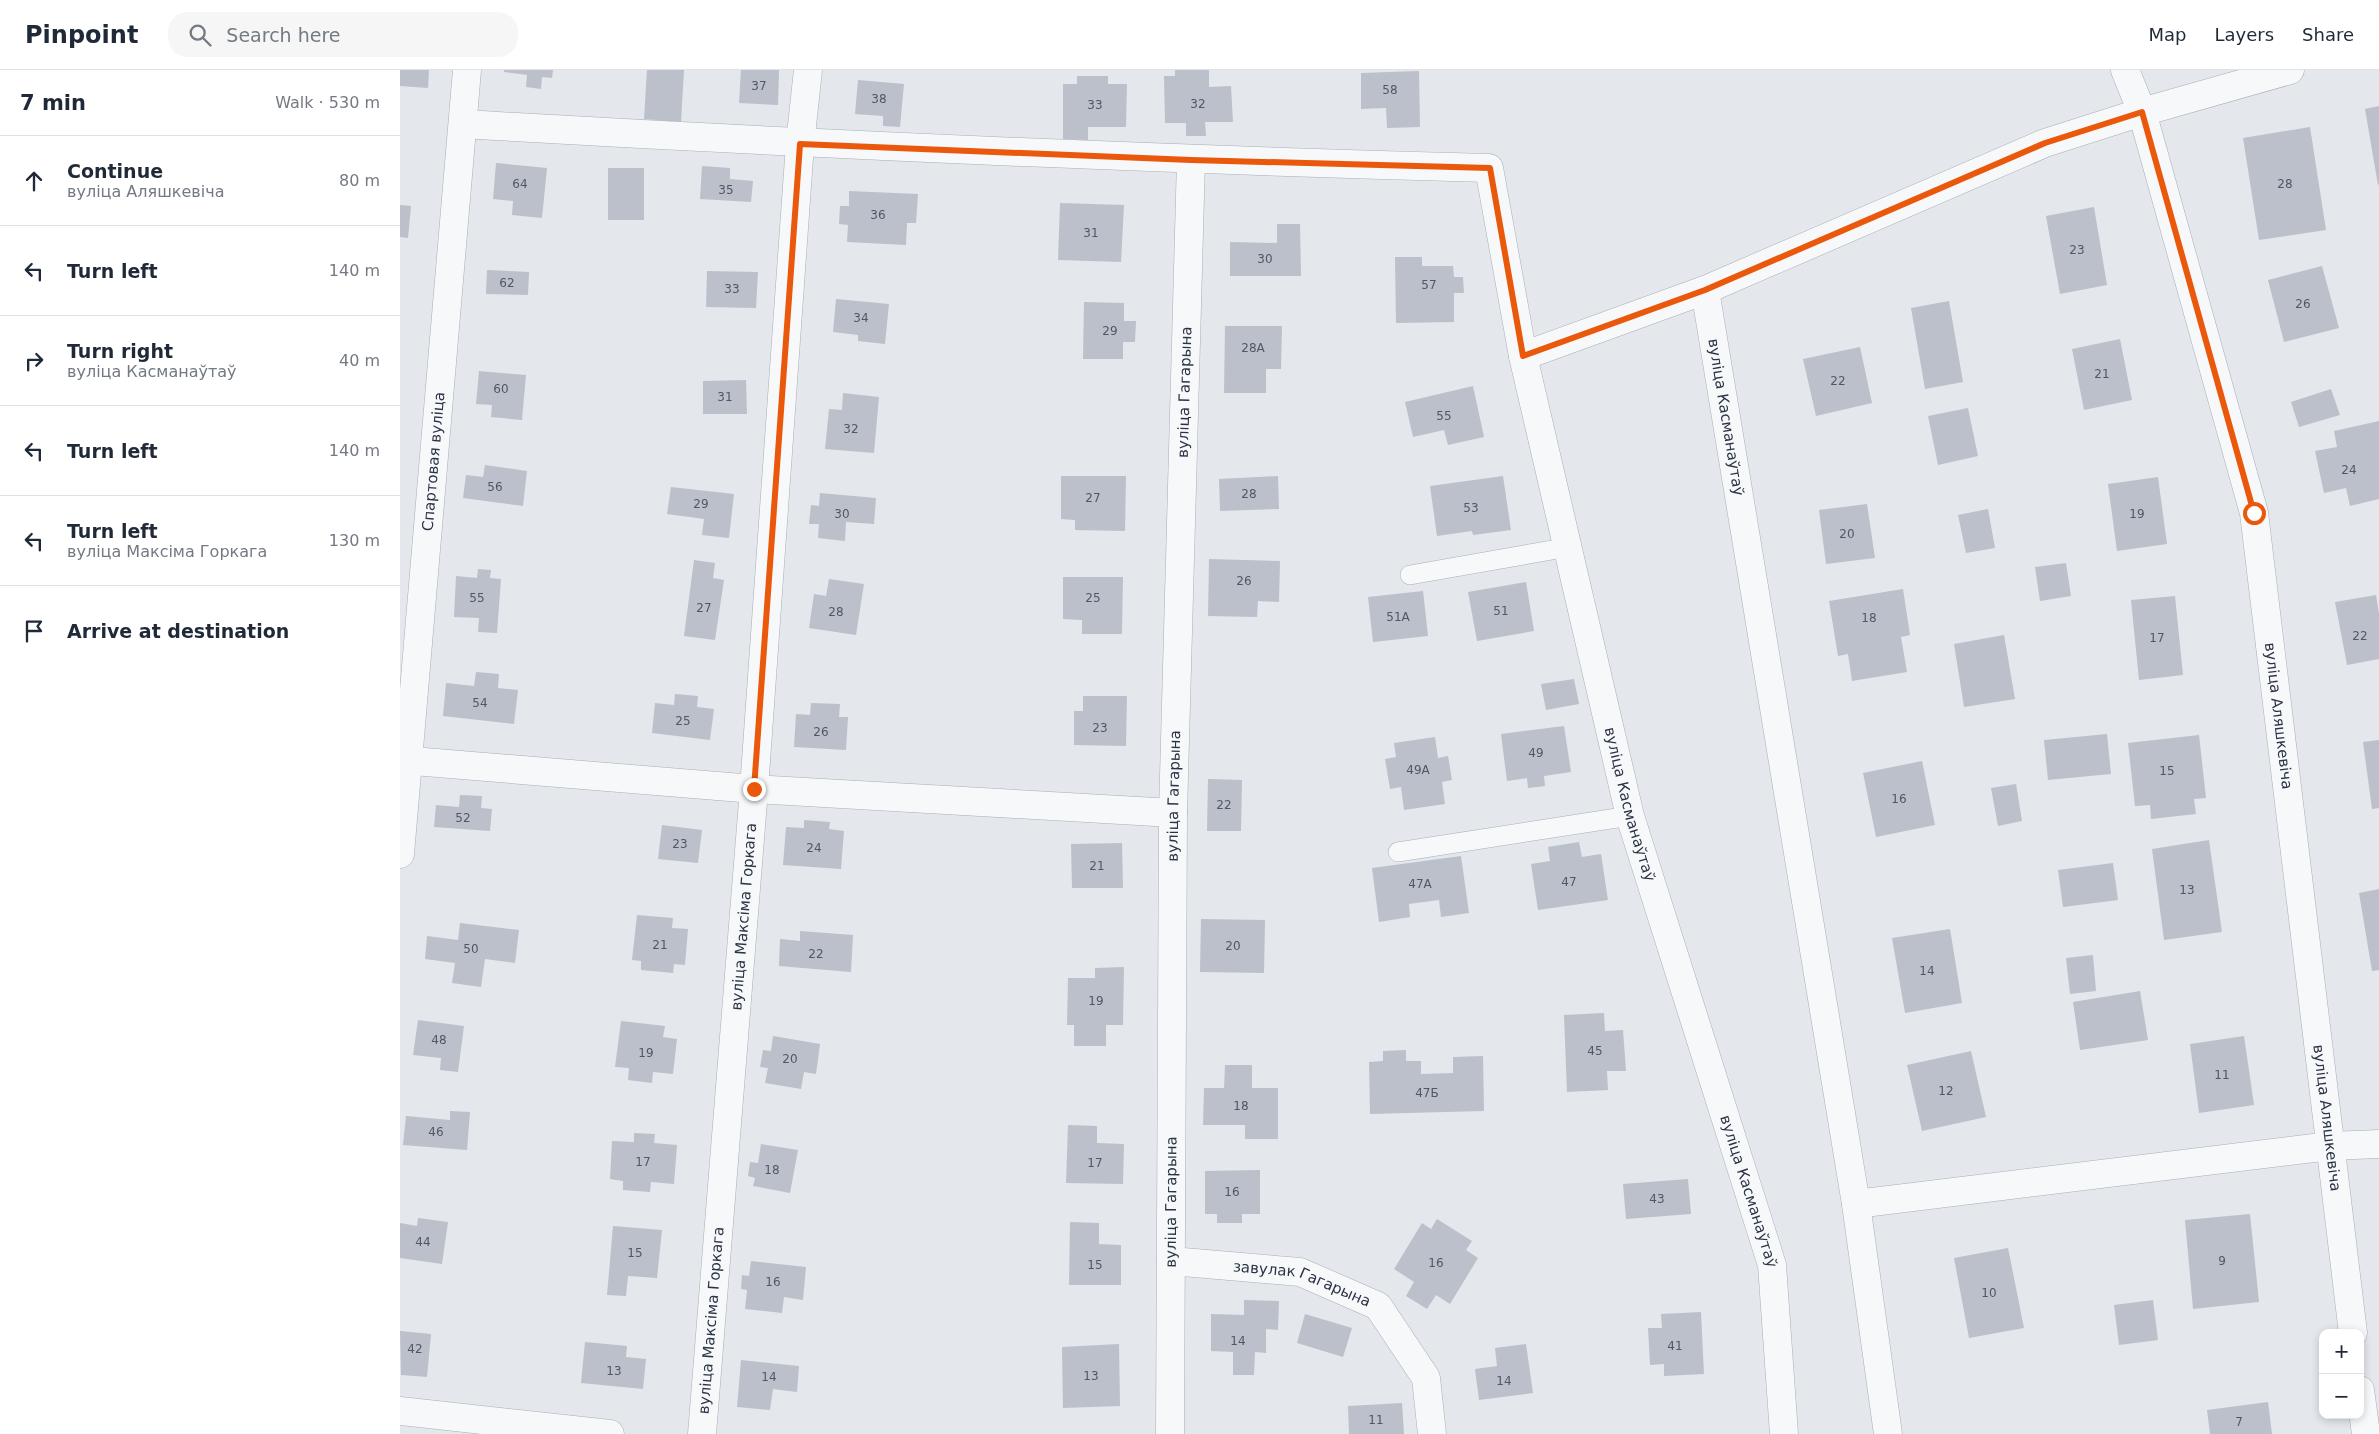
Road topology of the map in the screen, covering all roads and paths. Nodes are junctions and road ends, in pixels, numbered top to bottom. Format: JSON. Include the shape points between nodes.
{"nodes":[{"id":1,"x":468,"y":70,"type":"edge"},
{"id":2,"x":808,"y":70,"type":"edge"},
{"id":3,"x":2125,"y":70,"type":"edge"},
{"id":4,"x":2290,"y":70,"type":"edge"},
{"id":5,"x":2142,"y":112,"type":"junction"},
{"id":6,"x":463,"y":124,"type":"junction"},
{"id":7,"x":800,"y":144,"type":"junction"},
{"id":8,"x":1191,"y":160,"type":"junction"},
{"id":9,"x":1705,"y":290,"type":"junction"},
{"id":10,"x":1523,"y":356,"type":"junction"},
{"id":11,"x":1552,"y":550,"type":"dead end"},
{"id":12,"x":1410,"y":575,"type":"dead end"},
{"id":13,"x":405,"y":760,"type":"edge"},
{"id":14,"x":754,"y":789,"type":"junction"},
{"id":15,"x":1173,"y":813,"type":"junction"},
{"id":16,"x":1630,"y":816,"type":"junction"},
{"id":17,"x":1398,"y":852,"type":"dead end"},
{"id":18,"x":400,"y":854,"type":"edge"},
{"id":19,"x":2379,"y":1144,"type":"edge"},
{"id":20,"x":2330,"y":1146,"type":"junction"},
{"id":21,"x":1856,"y":1204,"type":"junction"},
{"id":22,"x":1171,"y":1261,"type":"junction"},
{"id":23,"x":2353,"y":1329,"type":"edge"},
{"id":24,"x":400,"y":1411,"type":"edge"},
{"id":25,"x":2364,"y":1419,"type":"edge"},
{"id":26,"x":610,"y":1434,"type":"edge"},
{"id":27,"x":702,"y":1434,"type":"edge"},
{"id":28,"x":1170,"y":1434,"type":"edge"},
{"id":29,"x":1432,"y":1434,"type":"edge"},
{"id":30,"x":1784,"y":1434,"type":"edge"},
{"id":31,"x":1888,"y":1434,"type":"edge"},
{"id":32,"x":2366,"y":1434,"type":"edge"}],
"edges":[{"from":1,"to":6,"type":"street","name":"Спартовая вуліца"},
{"from":2,"to":7,"type":"street","name":"вуліца Максіма Горкага"},
{"from":3,"to":5,"type":"street","name":"вуліца Аляшкевіча"},
{"from":4,"to":5,"type":"street"},
{"from":5,"to":9,"type":"street","via":[[2045,143]]},
{"from":5,"to":20,"type":"street","name":"вуліца Аляшкевіча","via":[[2254,513]]},
{"from":6,"to":7,"type":"street"},
{"from":6,"to":13,"type":"street","name":"Спартовая вуліца"},
{"from":7,"to":8,"type":"street"},
{"from":7,"to":14,"type":"street","name":"вуліца Максіма Горкага"},
{"from":8,"to":10,"type":"street","name":"вуліца Касманаўтаў","via":[[1490,168]]},
{"from":8,"to":15,"type":"street","name":"вуліца Гагарына"},
{"from":9,"to":10,"type":"street"},
{"from":9,"to":21,"type":"street","name":"вуліца Касманаўтаў"},
{"from":10,"to":16,"type":"street","name":"вуліца Касманаўтаў"},
{"from":11,"to":12,"type":"lane"},
{"from":13,"to":14,"type":"street"},
{"from":13,"to":18,"type":"street","name":"Спартовая вуліца"},
{"from":14,"to":15,"type":"street"},
{"from":14,"to":27,"type":"street","name":"вуліца Максіма Горкага"},
{"from":15,"to":22,"type":"street","name":"вуліца Гагарына"},
{"from":16,"to":17,"type":"lane"},
{"from":16,"to":30,"type":"street","name":"вуліца Касманаўтаў","via":[[1772,1265]]},
{"from":19,"to":20,"type":"street"},
{"from":20,"to":21,"type":"street"},
{"from":20,"to":23,"type":"street","name":"вуліца Аляшкевіча"},
{"from":21,"to":31,"type":"street","name":"вуліца Касманаўтаў"},
{"from":22,"to":28,"type":"street","name":"вуліца Гагарына"},
{"from":22,"to":29,"type":"street","name":"завулак Гагарына","via":[[1300,1272],[1378,1306],[1426,1378]]},
{"from":24,"to":26,"type":"street"},
{"from":25,"to":32,"type":"street"}]}
